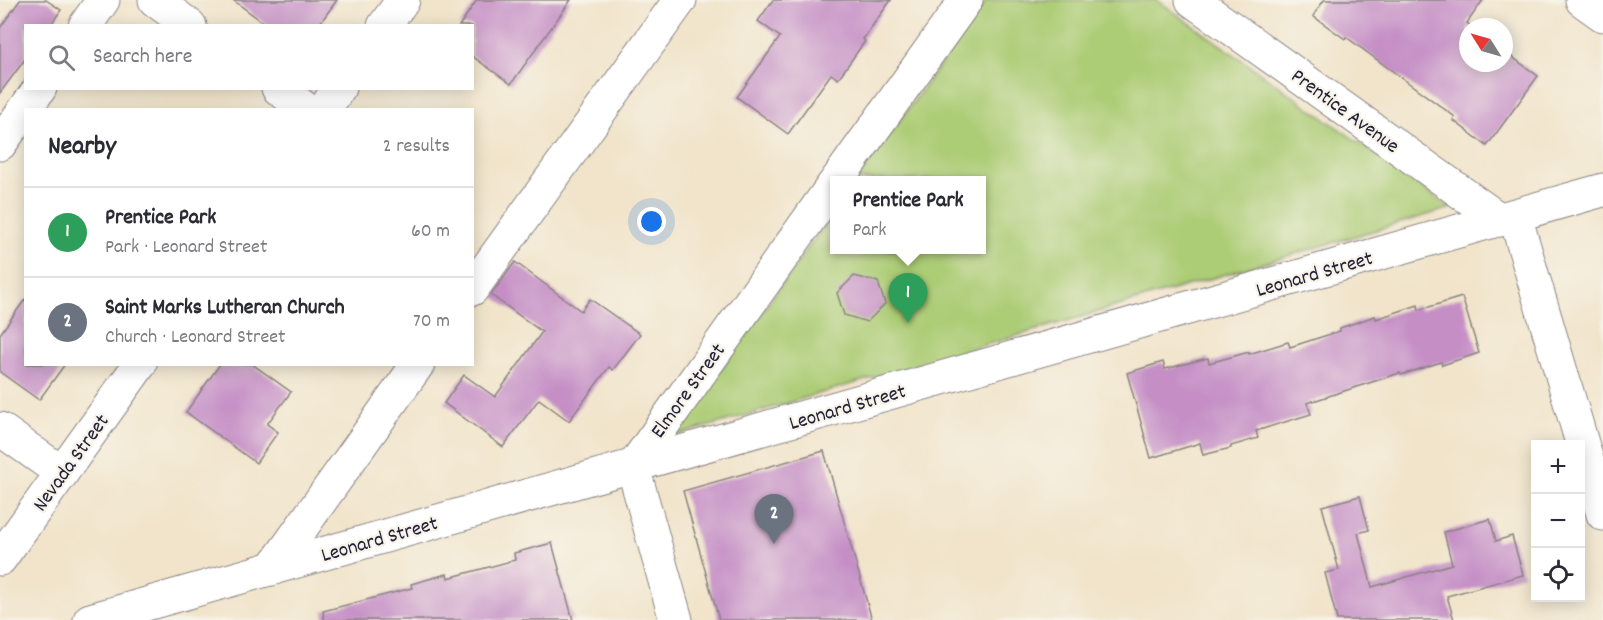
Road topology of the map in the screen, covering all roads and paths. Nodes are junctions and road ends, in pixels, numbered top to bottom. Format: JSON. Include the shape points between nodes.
{"nodes":[{"id":1,"x":103,"y":0,"type":"edge"},
{"id":2,"x":155,"y":0,"type":"edge"},
{"id":3,"x":403,"y":0,"type":"edge"},
{"id":4,"x":680,"y":0,"type":"edge"},
{"id":5,"x":966,"y":0,"type":"edge"},
{"id":6,"x":1192,"y":0,"type":"edge"},
{"id":7,"x":1582,"y":0,"type":"edge"},
{"id":8,"x":1603,"y":15,"type":"edge"},
{"id":9,"x":86,"y":24,"type":"edge"},
{"id":10,"x":187,"y":24,"type":"edge"},
{"id":11,"x":385,"y":24,"type":"edge"},
{"id":12,"x":39,"y":90,"type":"edge"},
{"id":13,"x":281,"y":90,"type":"edge"},
{"id":14,"x":338,"y":90,"type":"edge"},
{"id":15,"x":26,"y":108,"type":"edge"},
{"id":16,"x":304,"y":108,"type":"edge"},
{"id":17,"x":325,"y":108,"type":"edge"},
{"id":18,"x":24,"y":110,"type":"edge"},
{"id":19,"x":0,"y":144,"type":"edge"},
{"id":20,"x":840,"y":176,"type":"edge"},
{"id":21,"x":830,"y":190,"type":"edge"},
{"id":22,"x":1603,"y":190,"type":"edge"},
{"id":23,"x":1508,"y":218,"type":"junction"},
{"id":24,"x":474,"y":286,"type":"edge"},
{"id":25,"x":139,"y":366,"type":"edge"},
{"id":26,"x":417,"y":366,"type":"edge"},
{"id":27,"x":0,"y":429,"type":"edge"},
{"id":28,"x":1591,"y":430,"type":"edge"},
{"id":29,"x":633,"y":467,"type":"junction"},
{"id":30,"x":62,"y":473,"type":"junction"},
{"id":31,"x":1603,"y":514,"type":"edge"},
{"id":32,"x":0,"y":560,"type":"edge"},
{"id":33,"x":272,"y":569,"type":"junction"},
{"id":34,"x":90,"y":620,"type":"edge"},
{"id":35,"x":676,"y":620,"type":"edge"}],
"edges":[{"from":1,"to":9,"type":"street"},
{"from":2,"to":10,"type":"street"},
{"from":3,"to":11,"type":"street"},
{"from":4,"to":24,"type":"street"},
{"from":5,"to":20,"type":"street"},
{"from":6,"to":23,"type":"street","name":"Prentice Avenue"},
{"from":7,"to":8,"type":"street"},
{"from":12,"to":15,"type":"street"},
{"from":13,"to":16,"type":"street"},
{"from":14,"to":17,"type":"street"},
{"from":18,"to":19,"type":"street"},
{"from":21,"to":29,"type":"street","name":"Elmore Street"},
{"from":22,"to":23,"type":"street","name":"Leonard Street"},
{"from":23,"to":28,"type":"street"},
{"from":23,"to":29,"type":"street","name":"Leonard Street"},
{"from":25,"to":30,"type":"street","name":"Nevada Street"},
{"from":26,"to":33,"type":"street"},
{"from":27,"to":30,"type":"street"},
{"from":28,"to":31,"type":"street"},
{"from":29,"to":33,"type":"street","name":"Leonard Street"},
{"from":29,"to":35,"type":"street"},
{"from":30,"to":32,"type":"street","name":"Nevada Street"},
{"from":33,"to":34,"type":"street","name":"Leonard Street"}]}
